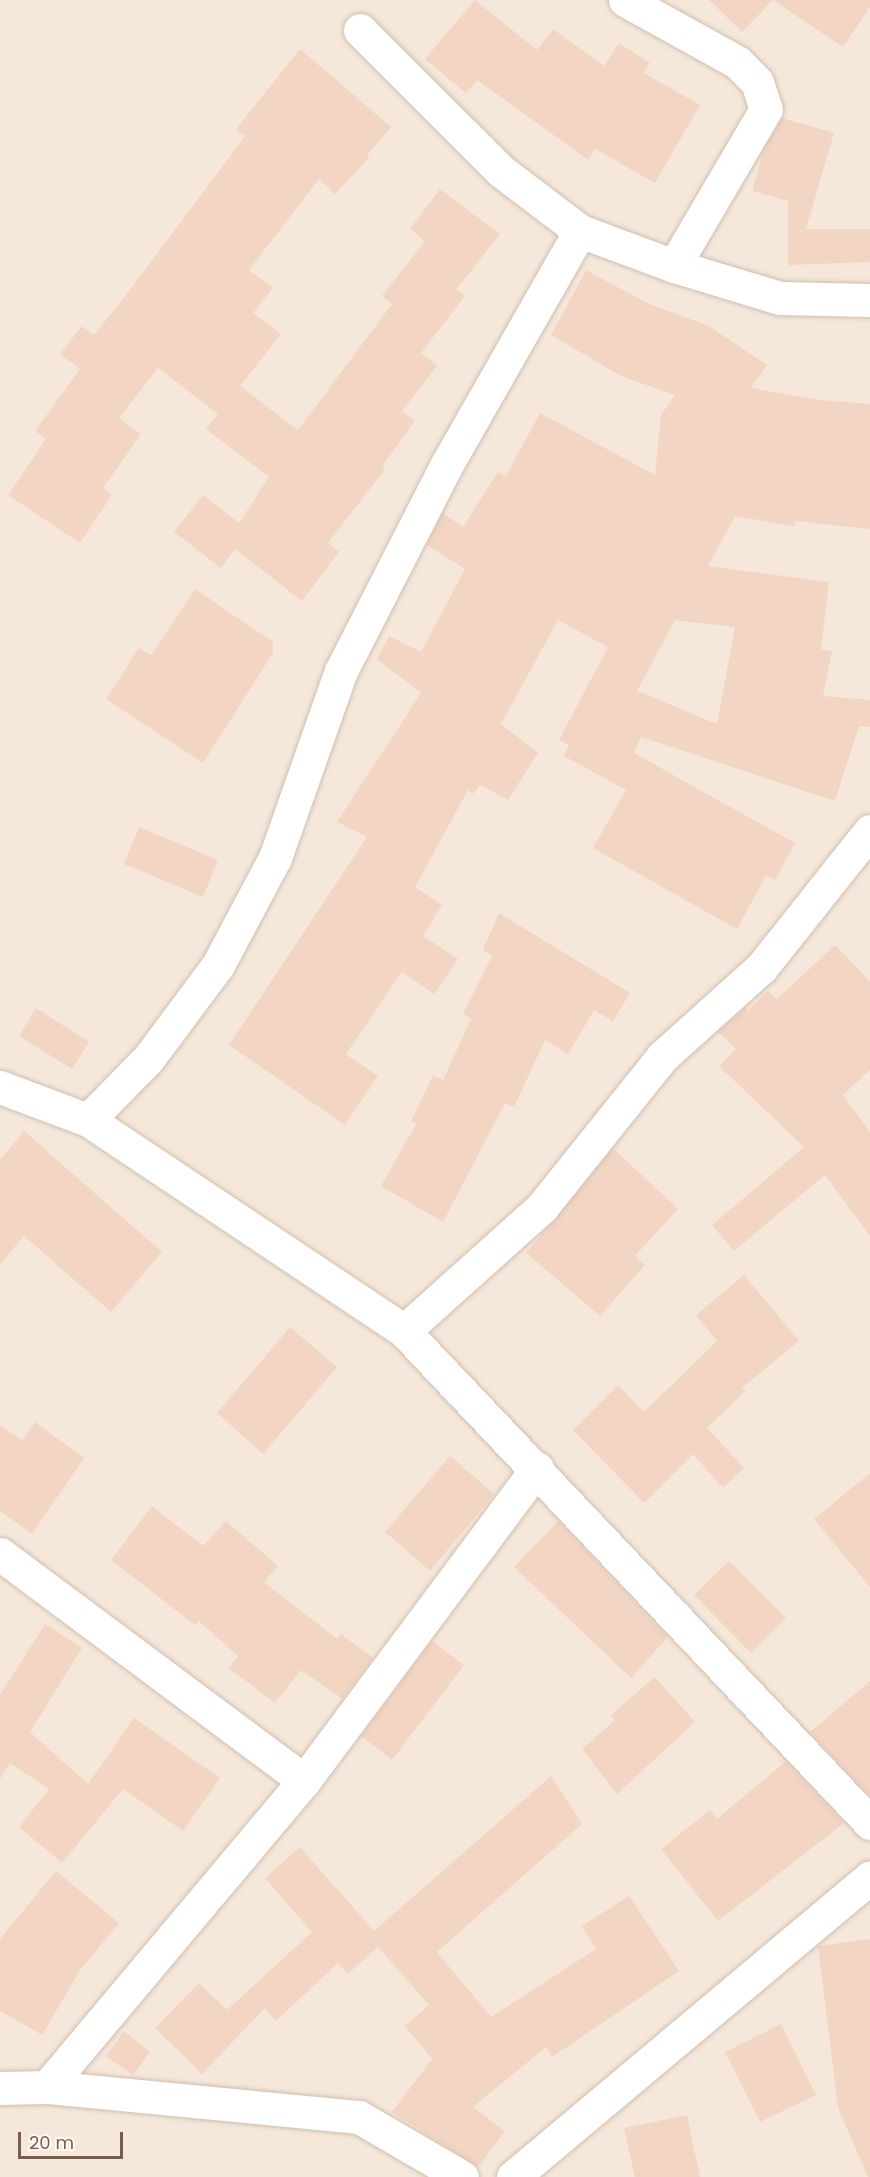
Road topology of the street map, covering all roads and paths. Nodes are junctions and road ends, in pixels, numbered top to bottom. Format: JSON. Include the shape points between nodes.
{"nodes":[{"id":1,"x":625,"y":0,"type":"edge"},
{"id":2,"x":360,"y":30,"type":"dead end"},
{"id":3,"x":580,"y":231,"type":"junction"},
{"id":4,"x":674,"y":266,"type":"junction"},
{"id":5,"x":870,"y":300,"type":"edge"},
{"id":6,"x":870,"y":831,"type":"edge"},
{"id":7,"x":0,"y":1087,"type":"edge"},
{"id":8,"x":88,"y":1120,"type":"junction"},
{"id":9,"x":404,"y":1331,"type":"junction"},
{"id":10,"x":537,"y":1468,"type":"junction"},
{"id":11,"x":0,"y":1554,"type":"edge"},
{"id":12,"x":304,"y":1781,"type":"junction"},
{"id":13,"x":870,"y":1823,"type":"edge"},
{"id":14,"x":870,"y":1877,"type":"edge"},
{"id":15,"x":47,"y":2087,"type":"junction"},
{"id":16,"x":0,"y":2088,"type":"edge"},
{"id":17,"x":462,"y":2177,"type":"edge"},
{"id":18,"x":513,"y":2177,"type":"edge"}],
"edges":[{"from":1,"to":4,"type":"street","via":[[737,62],[757,82],[766,109]]},
{"from":2,"to":3,"type":"street","via":[[501,171]]},
{"from":3,"to":4,"type":"street"},
{"from":3,"to":8,"type":"street","via":[[447,464],[341,671],[275,858],[218,965],[148,1059]]},
{"from":4,"to":5,"type":"street","via":[[780,298]]},
{"from":6,"to":9,"type":"street","via":[[761,968],[662,1057],[542,1207]]},
{"from":7,"to":8,"type":"street"},
{"from":8,"to":9,"type":"street"},
{"from":9,"to":10,"type":"street"},
{"from":10,"to":12,"type":"street"},
{"from":10,"to":13,"type":"street"},
{"from":11,"to":12,"type":"street"},
{"from":12,"to":15,"type":"street"},
{"from":14,"to":18,"type":"street"},
{"from":15,"to":16,"type":"street"},
{"from":15,"to":17,"type":"street","via":[[359,2117]]}]}
